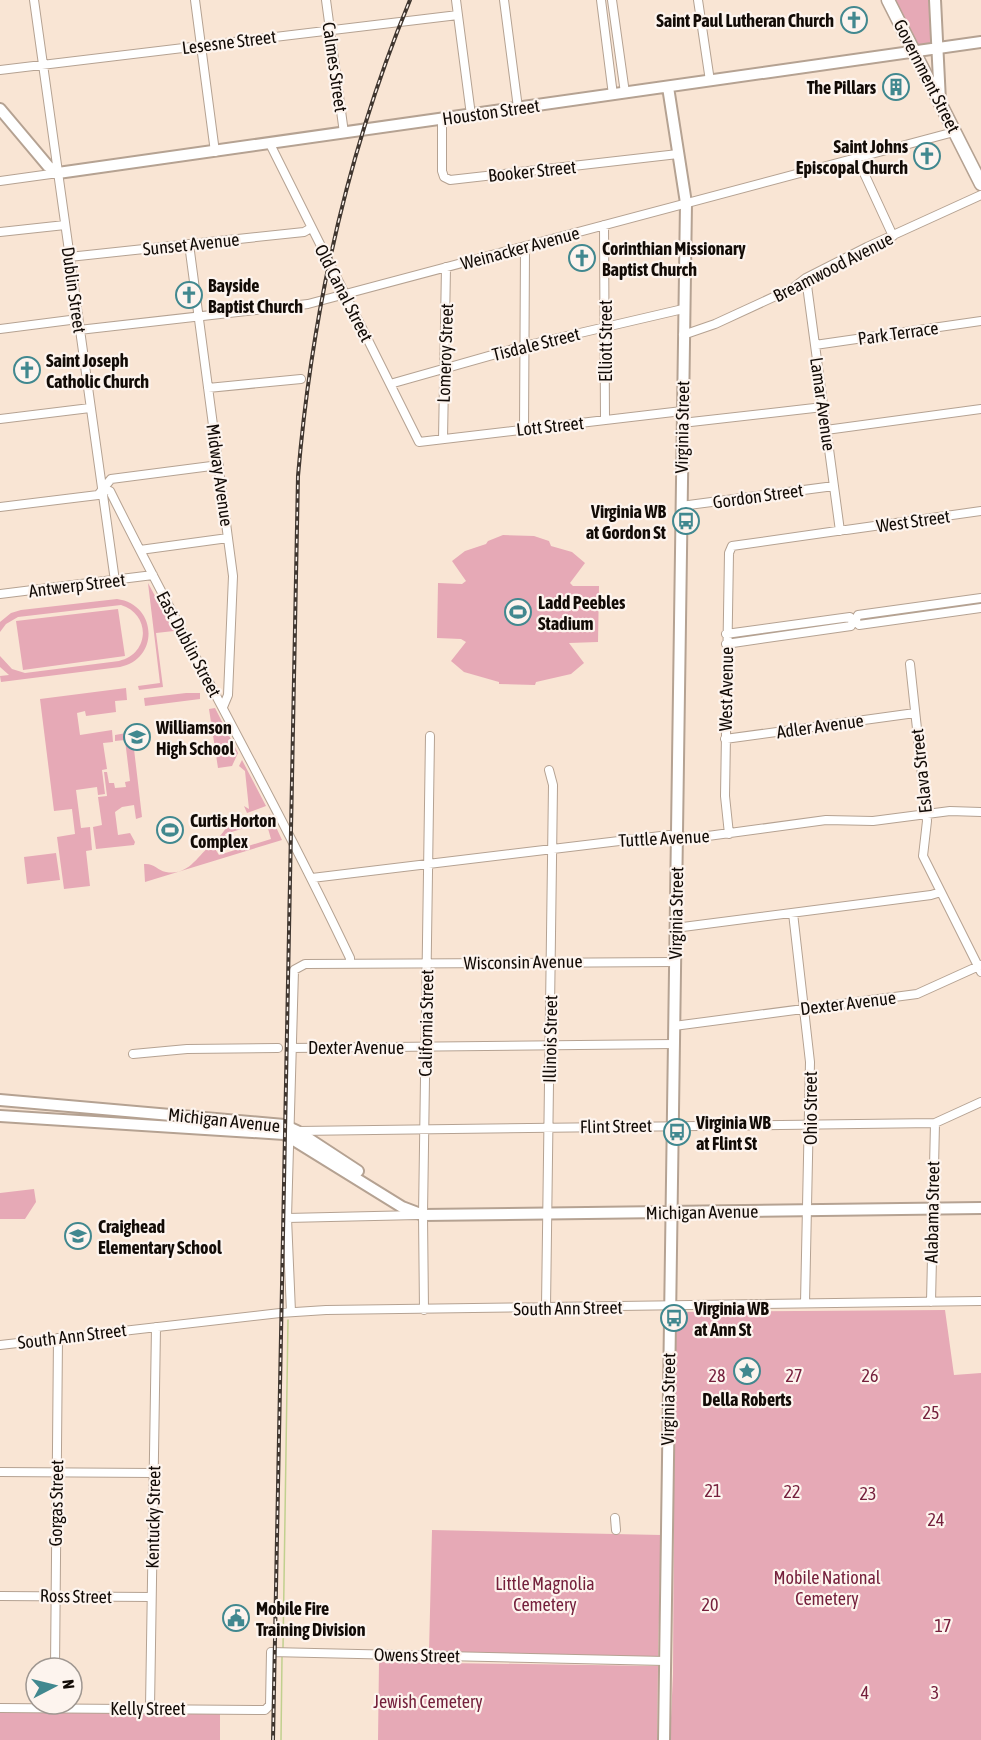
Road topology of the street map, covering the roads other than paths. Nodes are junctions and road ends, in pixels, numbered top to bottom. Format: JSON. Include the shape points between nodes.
{"nodes":[{"id":1,"x":34,"y":0,"type":"edge"},
{"id":2,"x":195,"y":0,"type":"edge"},
{"id":3,"x":326,"y":0,"type":"edge"},
{"id":4,"x":456,"y":0,"type":"edge"},
{"id":5,"x":504,"y":0,"type":"edge"},
{"id":6,"x":601,"y":0,"type":"edge"},
{"id":7,"x":612,"y":0,"type":"edge"},
{"id":8,"x":698,"y":0,"type":"edge"},
{"id":9,"x":888,"y":0,"type":"edge"},
{"id":10,"x":935,"y":0,"type":"edge"},
{"id":11,"x":458,"y":15,"type":"junction"},
{"id":12,"x":330,"y":30,"type":"junction"},
{"id":13,"x":981,"y":42,"type":"edge"},
{"id":14,"x":201,"y":46,"type":"junction"},
{"id":15,"x":938,"y":48,"type":"junction"},
{"id":16,"x":915,"y":51,"type":"junction"},
{"id":17,"x":43,"y":65,"type":"junction"},
{"id":18,"x":0,"y":70,"type":"edge"},
{"id":19,"x":710,"y":81,"type":"junction"},
{"id":20,"x":668,"y":87,"type":"junction"},
{"id":21,"x":619,"y":94,"type":"junction"},
{"id":22,"x":940,"y":102,"type":"junction"},
{"id":23,"x":518,"y":108,"type":"junction"},
{"id":24,"x":0,"y":109,"type":"edge"},
{"id":25,"x":471,"y":115,"type":"junction"},
{"id":26,"x":442,"y":119,"type":"junction"},
{"id":27,"x":954,"y":132,"type":"junction"},
{"id":28,"x":344,"y":134,"type":"junction"},
{"id":29,"x":270,"y":144,"type":"junction"},
{"id":30,"x":215,"y":152,"type":"junction"},
{"id":31,"x":678,"y":154,"type":"junction"},
{"id":32,"x":856,"y":158,"type":"junction"},
{"id":33,"x":58,"y":173,"type":"junction"},
{"id":34,"x":0,"y":181,"type":"edge"},
{"id":35,"x":981,"y":184,"type":"edge"},
{"id":36,"x":981,"y":195,"type":"edge"},
{"id":37,"x":686,"y":203,"type":"junction"},
{"id":38,"x":65,"y":225,"type":"junction"},
{"id":39,"x":604,"y":225,"type":"junction"},
{"id":40,"x":311,"y":228,"type":"junction"},
{"id":41,"x":0,"y":232,"type":"edge"},
{"id":42,"x":893,"y":236,"type":"junction"},
{"id":43,"x":189,"y":244,"type":"junction"},
{"id":44,"x":525,"y":248,"type":"junction"},
{"id":45,"x":69,"y":257,"type":"junction"},
{"id":46,"x":446,"y":267,"type":"junction"},
{"id":47,"x":806,"y":278,"type":"junction"},
{"id":48,"x":344,"y":294,"type":"junction"},
{"id":49,"x":683,"y":309,"type":"junction"},
{"id":50,"x":199,"y":316,"type":"junction"},
{"id":51,"x":78,"y":319,"type":"junction"},
{"id":52,"x":981,"y":321,"type":"edge"},
{"id":53,"x":605,"y":326,"type":"junction"},
{"id":54,"x":0,"y":329,"type":"edge"},
{"id":55,"x":79,"y":330,"type":"junction"},
{"id":56,"x":683,"y":335,"type":"junction"},
{"id":57,"x":815,"y":345,"type":"junction"},
{"id":58,"x":524,"y":346,"type":"junction"},
{"id":59,"x":445,"y":369,"type":"junction"},
{"id":60,"x":301,"y":379,"type":"dead end"},
{"id":61,"x":390,"y":384,"type":"junction"},
{"id":62,"x":208,"y":388,"type":"junction"},
{"id":63,"x":823,"y":407,"type":"junction"},
{"id":64,"x":90,"y":408,"type":"junction"},
{"id":65,"x":981,"y":410,"type":"edge"},
{"id":66,"x":682,"y":411,"type":"junction"},
{"id":67,"x":0,"y":419,"type":"edge"},
{"id":68,"x":605,"y":420,"type":"junction"},
{"id":69,"x":682,"y":423,"type":"junction"},
{"id":70,"x":524,"y":429,"type":"junction"},
{"id":71,"x":826,"y":430,"type":"junction"},
{"id":72,"x":442,"y":439,"type":"junction"},
{"id":73,"x":419,"y":442,"type":"joint"},
{"id":74,"x":219,"y":465,"type":"junction"},
{"id":75,"x":834,"y":486,"type":"junction"},
{"id":76,"x":103,"y":489,"type":"junction"},
{"id":77,"x":681,"y":506,"type":"junction"},
{"id":78,"x":0,"y":507,"type":"edge"},
{"id":79,"x":981,"y":512,"type":"edge"},
{"id":80,"x":843,"y":530,"type":"junction"},
{"id":81,"x":228,"y":538,"type":"junction"},
{"id":82,"x":732,"y":546,"type":"joint"},
{"id":83,"x":140,"y":550,"type":"junction"},
{"id":84,"x":153,"y":575,"type":"junction"},
{"id":85,"x":115,"y":581,"type":"junction"},
{"id":86,"x":0,"y":594,"type":"edge"},
{"id":87,"x":981,"y":598,"type":"edge"},
{"id":88,"x":981,"y":608,"type":"edge"},
{"id":89,"x":726,"y":634,"type":"junction"},
{"id":90,"x":726,"y":644,"type":"junction"},
{"id":91,"x":910,"y":664,"type":"dead end"},
{"id":92,"x":223,"y":707,"type":"junction"},
{"id":93,"x":915,"y":712,"type":"junction"},
{"id":94,"x":430,"y":736,"type":"dead end"},
{"id":95,"x":725,"y":739,"type":"junction"},
{"id":96,"x":549,"y":770,"type":"dead end"},
{"id":97,"x":981,"y":812,"type":"edge"},
{"id":98,"x":926,"y":814,"type":"junction"},
{"id":99,"x":729,"y":834,"type":"junction"},
{"id":100,"x":677,"y":836,"type":"junction"},
{"id":101,"x":553,"y":849,"type":"junction"},
{"id":102,"x":429,"y":864,"type":"junction"},
{"id":103,"x":312,"y":878,"type":"junction"},
{"id":104,"x":941,"y":892,"type":"junction"},
{"id":105,"x":793,"y":913,"type":"junction"},
{"id":106,"x":675,"y":928,"type":"junction"},
{"id":107,"x":551,"y":962,"type":"junction"},
{"id":108,"x":675,"y":962,"type":"junction"},
{"id":109,"x":350,"y":964,"type":"junction"},
{"id":110,"x":427,"y":964,"type":"junction"},
{"id":111,"x":980,"y":968,"type":"edge"},
{"id":112,"x":804,"y":1008,"type":"junction"},
{"id":113,"x":674,"y":1026,"type":"junction"},
{"id":114,"x":550,"y":1044,"type":"junction"},
{"id":115,"x":674,"y":1044,"type":"junction"},
{"id":116,"x":425,"y":1047,"type":"junction"},
{"id":117,"x":278,"y":1048,"type":"dead end"},
{"id":118,"x":290,"y":1048,"type":"junction"},
{"id":119,"x":133,"y":1054,"type":"dead end"},
{"id":120,"x":0,"y":1100,"type":"edge"},
{"id":121,"x":981,"y":1102,"type":"edge"},
{"id":122,"x":0,"y":1116,"type":"edge"},
{"id":123,"x":935,"y":1123,"type":"junction"},
{"id":124,"x":810,"y":1124,"type":"junction"},
{"id":125,"x":672,"y":1125,"type":"junction"},
{"id":126,"x":549,"y":1127,"type":"junction"},
{"id":127,"x":424,"y":1128,"type":"junction"},
{"id":128,"x":292,"y":1132,"type":"junction"},
{"id":129,"x":391,"y":1200,"type":"junction"},
{"id":130,"x":981,"y":1208,"type":"edge"},
{"id":131,"x":931,"y":1209,"type":"junction"},
{"id":132,"x":548,"y":1212,"type":"junction"},
{"id":133,"x":808,"y":1212,"type":"junction"},
{"id":134,"x":671,"y":1213,"type":"junction"},
{"id":135,"x":423,"y":1215,"type":"junction"},
{"id":136,"x":386,"y":1216,"type":"junction"},
{"id":137,"x":287,"y":1218,"type":"junction"},
{"id":138,"x":981,"y":1301,"type":"edge"},
{"id":139,"x":931,"y":1302,"type":"junction"},
{"id":140,"x":805,"y":1303,"type":"junction"},
{"id":141,"x":670,"y":1306,"type":"junction"},
{"id":142,"x":546,"y":1308,"type":"junction"},
{"id":143,"x":424,"y":1310,"type":"junction"},
{"id":144,"x":291,"y":1312,"type":"junction"},
{"id":145,"x":156,"y":1327,"type":"junction"},
{"id":146,"x":58,"y":1338,"type":"junction"},
{"id":147,"x":0,"y":1345,"type":"edge"},
{"id":148,"x":56,"y":1471,"type":"junction"},
{"id":149,"x":0,"y":1472,"type":"edge"},
{"id":150,"x":154,"y":1473,"type":"junction"},
{"id":151,"x":615,"y":1518,"type":"dead end"},
{"id":152,"x":616,"y":1530,"type":"dead end"},
{"id":153,"x":0,"y":1596,"type":"edge"},
{"id":154,"x":54,"y":1596,"type":"junction"},
{"id":155,"x":151,"y":1597,"type":"junction"},
{"id":156,"x":55,"y":1656,"type":"edge"},
{"id":157,"x":665,"y":1661,"type":"junction"},
{"id":158,"x":24,"y":1707,"type":"edge"},
{"id":159,"x":84,"y":1707,"type":"edge"},
{"id":160,"x":0,"y":1708,"type":"edge"},
{"id":161,"x":150,"y":1708,"type":"junction"},
{"id":162,"x":223,"y":1709,"type":"joint"},
{"id":163,"x":664,"y":1740,"type":"edge"}],
"edges":[{"from":1,"to":17,"type":"street","name":"Dublin Street"},
{"from":2,"to":14,"type":"street"},
{"from":3,"to":12,"type":"street","name":"Calmes Street"},
{"from":4,"to":11,"type":"street"},
{"from":5,"to":23,"type":"street"},
{"from":6,"to":21,"type":"street"},
{"from":7,"to":21,"type":"street"},
{"from":8,"to":19,"type":"street"},
{"from":9,"to":16,"type":"main road","name":"Government Street"},
{"from":10,"to":15,"type":"street"},
{"from":11,"to":12,"type":"street","name":"Lesesne Street"},
{"from":11,"to":25,"type":"street"},
{"from":12,"to":14,"type":"street","name":"Lesesne Street"},
{"from":12,"to":28,"type":"street","name":"Calmes Street"},
{"from":13,"to":15,"type":"street","name":"Houston Street"},
{"from":14,"to":17,"type":"street","name":"Lesesne Street"},
{"from":14,"to":30,"type":"street"},
{"from":15,"to":16,"type":"street","name":"Houston Street"},
{"from":15,"to":22,"type":"street"},
{"from":16,"to":19,"type":"street","name":"Houston Street"},
{"from":16,"to":22,"type":"main road","name":"Government Street"},
{"from":17,"to":18,"type":"street","name":"Lesesne Street"},
{"from":17,"to":33,"type":"street","name":"Dublin Street"},
{"from":19,"to":20,"type":"street","name":"Houston Street"},
{"from":20,"to":21,"type":"street","name":"Houston Street"},
{"from":20,"to":31,"type":"street","name":"Virginia Street"},
{"from":21,"to":23,"type":"street","name":"Houston Street"},
{"from":22,"to":27,"type":"main road","name":"Government Street"},
{"from":23,"to":25,"type":"street","name":"Houston Street"},
{"from":24,"to":33,"type":"street"},
{"from":25,"to":26,"type":"street","name":"Houston Street"},
{"from":26,"to":28,"type":"street","name":"Houston Street"},
{"from":26,"to":31,"type":"street","name":"Booker Street","via":[[442,171],[450,180]]},
{"from":27,"to":32,"type":"street","name":"Weinacker Avenue"},
{"from":27,"to":35,"type":"main road","name":"Government Street"},
{"from":28,"to":29,"type":"street","name":"Houston Street"},
{"from":29,"to":30,"type":"street","name":"Houston Street"},
{"from":29,"to":40,"type":"street","name":"Old Canal Street"},
{"from":30,"to":33,"type":"street","name":"Houston Street"},
{"from":31,"to":37,"type":"street","name":"Virginia Street"},
{"from":32,"to":37,"type":"street","name":"Weinacker Avenue"},
{"from":32,"to":42,"type":"street"},
{"from":33,"to":34,"type":"street","name":"Houston Street"},
{"from":33,"to":38,"type":"street","name":"Dublin Street"},
{"from":36,"to":42,"type":"street","name":"Breamwood Avenue"},
{"from":37,"to":39,"type":"street","name":"Weinacker Avenue"},
{"from":37,"to":49,"type":"street","name":"Virginia Street"},
{"from":38,"to":41,"type":"street"},
{"from":38,"to":45,"type":"street","name":"Dublin Street"},
{"from":39,"to":44,"type":"street","name":"Weinacker Avenue"},
{"from":39,"to":53,"type":"street","name":"Elliott Street"},
{"from":40,"to":43,"type":"street","name":"Sunset Avenue","via":[[304,232]]},
{"from":40,"to":48,"type":"street","name":"Old Canal Street"},
{"from":42,"to":47,"type":"street","name":"Breamwood Avenue"},
{"from":43,"to":45,"type":"street","name":"Sunset Avenue"},
{"from":43,"to":50,"type":"street","name":"Midway Avenue"},
{"from":44,"to":46,"type":"street","name":"Weinacker Avenue"},
{"from":44,"to":58,"type":"street"},
{"from":45,"to":51,"type":"street","name":"Dublin Street"},
{"from":46,"to":48,"type":"street","name":"Weinacker Avenue"},
{"from":46,"to":59,"type":"street","name":"Lomeroy Street"},
{"from":47,"to":56,"type":"street","name":"Breamwood Avenue","via":[[793,288]]},
{"from":47,"to":57,"type":"street","name":"Lamar Avenue"},
{"from":48,"to":50,"type":"street","name":"Weinacker Avenue","via":[[308,304]]},
{"from":48,"to":61,"type":"street","name":"Old Canal Street"},
{"from":49,"to":53,"type":"street","name":"Tisdale Street"},
{"from":49,"to":56,"type":"street","name":"Virginia Street"},
{"from":50,"to":55,"type":"street","name":"Weinacker Avenue"},
{"from":50,"to":62,"type":"street","name":"Midway Avenue"},
{"from":51,"to":54,"type":"street"},
{"from":51,"to":55,"type":"street","name":"Dublin Street"},
{"from":52,"to":57,"type":"street","name":"Park Terrace"},
{"from":53,"to":58,"type":"street","name":"Tisdale Street"},
{"from":53,"to":68,"type":"street","name":"Elliott Street"},
{"from":55,"to":64,"type":"street","name":"Dublin Street"},
{"from":56,"to":66,"type":"street","name":"Virginia Street"},
{"from":57,"to":63,"type":"street","name":"Lamar Avenue"},
{"from":58,"to":59,"type":"street","name":"Tisdale Street"},
{"from":58,"to":70,"type":"street"},
{"from":59,"to":61,"type":"street","name":"Tisdale Street"},
{"from":59,"to":72,"type":"street","name":"Lomeroy Street"},
{"from":60,"to":62,"type":"street"},
{"from":61,"to":73,"type":"street","name":"Old Canal Street"},
{"from":62,"to":74,"type":"street","name":"Midway Avenue"},
{"from":63,"to":69,"type":"street"},
{"from":63,"to":71,"type":"street","name":"Lamar Avenue"},
{"from":64,"to":67,"type":"street"},
{"from":64,"to":76,"type":"street","name":"Dublin Street"},
{"from":65,"to":71,"type":"street"},
{"from":66,"to":68,"type":"street","name":"Lott Street"},
{"from":66,"to":69,"type":"street","name":"Virginia Street"},
{"from":68,"to":70,"type":"street","name":"Lott Street"},
{"from":69,"to":77,"type":"street","name":"Virginia Street"},
{"from":70,"to":72,"type":"street","name":"Lott Street"},
{"from":71,"to":75,"type":"street","name":"Lamar Avenue"},
{"from":72,"to":73,"type":"street","name":"Lott Street"},
{"from":74,"to":76,"type":"street","via":[[111,479]]},
{"from":74,"to":81,"type":"street","name":"Midway Avenue"},
{"from":75,"to":77,"type":"street","name":"Gordon Street"},
{"from":75,"to":80,"type":"street","name":"Lamar Avenue"},
{"from":76,"to":78,"type":"street","via":[[98,495]]},
{"from":76,"to":83,"type":"street","name":"East Dublin Street","via":[[110,491]]},
{"from":76,"to":85,"type":"street","name":"Dublin Street"},
{"from":77,"to":100,"type":"street","name":"Virginia Street"},
{"from":79,"to":80,"type":"street","name":"West Street"},
{"from":80,"to":82,"type":"street","name":"West Street"},
{"from":81,"to":83,"type":"street","name":"Antwerp Street"},
{"from":81,"to":92,"type":"street","name":"Midway Avenue","via":[[233,576],[228,695]]},
{"from":82,"to":89,"type":"street","name":"West Avenue"},
{"from":83,"to":84,"type":"street","name":"East Dublin Street"},
{"from":84,"to":85,"type":"street","name":"Antwerp Street"},
{"from":84,"to":92,"type":"street","name":"East Dublin Street"},
{"from":85,"to":86,"type":"street","name":"Antwerp Street"},
{"from":87,"to":88,"type":"street","via":[[858,615],[855,621],[860,625]]},
{"from":89,"to":90,"type":"street","name":"West Avenue"},
{"from":89,"to":90,"type":"street","via":[[850,617],[853,621],[851,626]]},
{"from":90,"to":95,"type":"street","name":"West Avenue"},
{"from":91,"to":93,"type":"street","name":"Eslava Street"},
{"from":92,"to":103,"type":"street","name":"East Dublin Street"},
{"from":93,"to":95,"type":"street","name":"Adler Avenue"},
{"from":93,"to":98,"type":"street","name":"Eslava Street"},
{"from":94,"to":102,"type":"street","name":"California Street"},
{"from":95,"to":99,"type":"street","name":"West Avenue"},
{"from":96,"to":101,"type":"street","name":"Illinois Street","via":[[554,785]]},
{"from":97,"to":98,"type":"street","name":"Tuttle Avenue"},
{"from":98,"to":99,"type":"street","name":"Tuttle Avenue","via":[[873,821],[826,820]]},
{"from":98,"to":104,"type":"street","name":"Eslava Street","via":[[923,856]]},
{"from":99,"to":100,"type":"street","name":"Tuttle Avenue"},
{"from":100,"to":101,"type":"street","name":"Tuttle Avenue"},
{"from":100,"to":106,"type":"street","name":"Virginia Street"},
{"from":101,"to":102,"type":"street","name":"Tuttle Avenue"},
{"from":101,"to":107,"type":"street","name":"Illinois Street"},
{"from":102,"to":103,"type":"street","name":"Tuttle Avenue"},
{"from":102,"to":110,"type":"street","name":"California Street"},
{"from":103,"to":109,"type":"street","name":"East Dublin Street"},
{"from":104,"to":105,"type":"street"},
{"from":104,"to":111,"type":"street","name":"Eslava Street"},
{"from":105,"to":106,"type":"street"},
{"from":105,"to":112,"type":"street","name":"Ohio Street"},
{"from":106,"to":108,"type":"street","name":"Virginia Street"},
{"from":107,"to":108,"type":"street","name":"Wisconsin Avenue"},
{"from":107,"to":110,"type":"street","name":"Wisconsin Avenue"},
{"from":107,"to":114,"type":"street","name":"Illinois Street"},
{"from":108,"to":113,"type":"street","name":"Virginia Street"},
{"from":109,"to":110,"type":"street","name":"Wisconsin Avenue"},
{"from":109,"to":118,"type":"street","name":"Wisconsin Avenue","via":[[299,966],[294,970]]},
{"from":110,"to":116,"type":"street","name":"California Street"},
{"from":111,"to":112,"type":"street","name":"Dexter Avenue","via":[[917,994]]},
{"from":112,"to":113,"type":"street","name":"Dexter Avenue"},
{"from":112,"to":124,"type":"street","name":"Ohio Street","via":[[810,1062]]},
{"from":113,"to":115,"type":"street","name":"Virginia Street"},
{"from":114,"to":115,"type":"street","name":"Dexter Avenue"},
{"from":114,"to":116,"type":"street","name":"Dexter Avenue"},
{"from":114,"to":126,"type":"street","name":"Illinois Street"},
{"from":115,"to":125,"type":"street","name":"Virginia Street"},
{"from":116,"to":118,"type":"street","name":"Dexter Avenue"},
{"from":116,"to":127,"type":"street","name":"California Street"},
{"from":117,"to":119,"type":"street"},
{"from":118,"to":128,"type":"street"},
{"from":120,"to":128,"type":"street","name":"Michigan Avenue"},
{"from":121,"to":123,"type":"street"},
{"from":122,"to":128,"type":"street","name":"Michigan Avenue"},
{"from":123,"to":124,"type":"street","name":"Flint Street"},
{"from":123,"to":131,"type":"street","name":"Alabama Street"},
{"from":124,"to":125,"type":"street","name":"Flint Street"},
{"from":124,"to":133,"type":"street","name":"Ohio Street"},
{"from":125,"to":126,"type":"street","name":"Flint Street"},
{"from":125,"to":134,"type":"street","name":"Virginia Street"},
{"from":126,"to":127,"type":"street","name":"Flint Street"},
{"from":126,"to":132,"type":"street","name":"Illinois Street"},
{"from":127,"to":128,"type":"street","name":"Flint Street"},
{"from":127,"to":135,"type":"street","name":"California Street"},
{"from":128,"to":129,"type":"street","name":"Michigan Avenue"},
{"from":128,"to":135,"type":"street","name":"Michigan Avenue"},
{"from":128,"to":137,"type":"street"},
{"from":129,"to":135,"type":"street","name":"Michigan Avenue"},
{"from":129,"to":136,"type":"street"},
{"from":130,"to":131,"type":"street","name":"Michigan Avenue"},
{"from":131,"to":133,"type":"street","name":"Michigan Avenue"},
{"from":131,"to":139,"type":"street","name":"Alabama Street"},
{"from":132,"to":134,"type":"street","name":"Michigan Avenue"},
{"from":132,"to":135,"type":"street","name":"Michigan Avenue"},
{"from":132,"to":142,"type":"street","name":"Illinois Street"},
{"from":133,"to":134,"type":"street","name":"Michigan Avenue"},
{"from":133,"to":140,"type":"street","name":"Ohio Street"},
{"from":134,"to":141,"type":"street","name":"Virginia Street"},
{"from":135,"to":136,"type":"street"},
{"from":135,"to":143,"type":"street","name":"California Street"},
{"from":136,"to":137,"type":"street"},
{"from":137,"to":144,"type":"street"},
{"from":138,"to":139,"type":"street","name":"South Ann Street"},
{"from":139,"to":140,"type":"street","name":"South Ann Street"},
{"from":140,"to":141,"type":"street","name":"South Ann Street"},
{"from":141,"to":142,"type":"street","name":"South Ann Street"},
{"from":141,"to":157,"type":"street","name":"Virginia Street"},
{"from":142,"to":143,"type":"street","name":"South Ann Street"},
{"from":143,"to":144,"type":"street","name":"South Ann Street"},
{"from":144,"to":145,"type":"street","name":"South Ann Street"},
{"from":145,"to":146,"type":"street","name":"South Ann Street"},
{"from":145,"to":150,"type":"street","name":"Kentucky Street"},
{"from":146,"to":147,"type":"street","name":"South Ann Street"},
{"from":146,"to":148,"type":"street","name":"Gorgas Street"},
{"from":148,"to":149,"type":"street"},
{"from":148,"to":150,"type":"street"},
{"from":148,"to":154,"type":"street","name":"Gorgas Street"},
{"from":150,"to":155,"type":"street","name":"Kentucky Street"},
{"from":151,"to":152,"type":"street"},
{"from":153,"to":154,"type":"street","name":"Ross Street"},
{"from":154,"to":155,"type":"street","name":"Ross Street"},
{"from":154,"to":156,"type":"street","name":"Gorgas Street"},
{"from":155,"to":161,"type":"street","name":"Kentucky Street"},
{"from":157,"to":162,"type":"street","name":"Owens Street","via":[[271,1652],[270,1705],[266,1710]]},
{"from":157,"to":163,"type":"street","name":"Virginia Street"},
{"from":158,"to":160,"type":"street","name":"Kelly Street"},
{"from":159,"to":161,"type":"street","name":"Kelly Street"},
{"from":161,"to":162,"type":"street","name":"Kelly Street"}]}
